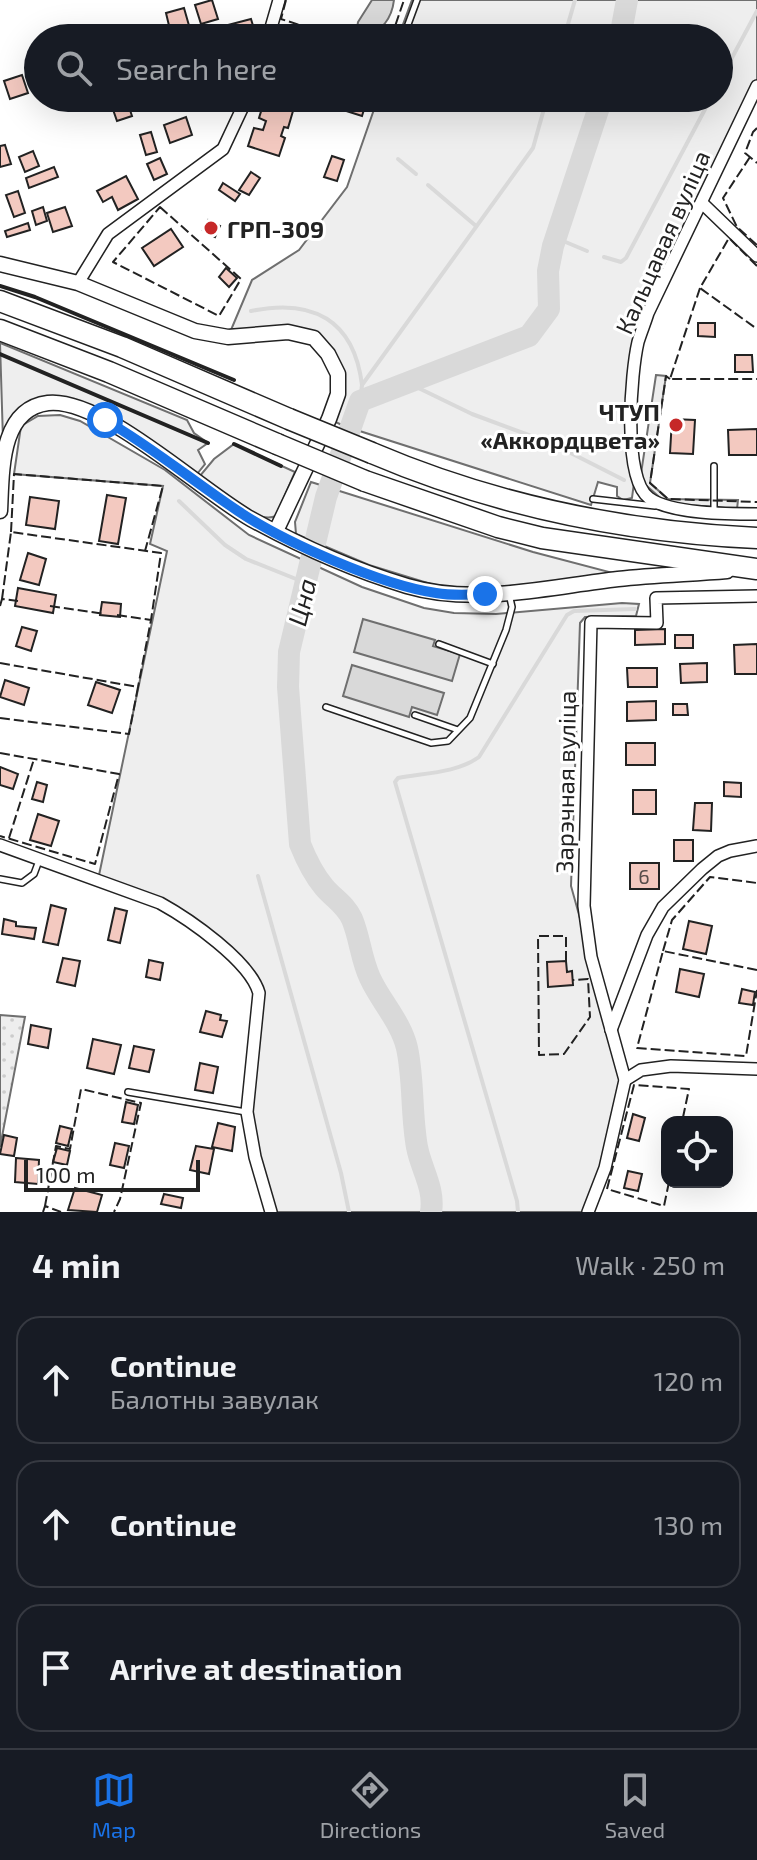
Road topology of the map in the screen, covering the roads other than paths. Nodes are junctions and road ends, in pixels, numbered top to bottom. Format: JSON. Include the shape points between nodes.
{"nodes":[{"id":1,"x":279,"y":0,"type":"edge"},
{"id":2,"x":417,"y":0,"type":"edge"},
{"id":3,"x":272,"y":24,"type":"edge"},
{"id":4,"x":408,"y":24,"type":"edge"},
{"id":5,"x":757,"y":86,"type":"edge"},
{"id":6,"x":240,"y":112,"type":"edge"},
{"id":7,"x":702,"y":203,"type":"junction"},
{"id":8,"x":757,"y":256,"type":"edge"},
{"id":9,"x":0,"y":264,"type":"edge"},
{"id":10,"x":78,"y":283,"type":"junction"},
{"id":11,"x":0,"y":301,"type":"edge"},
{"id":12,"x":0,"y":330,"type":"edge"},
{"id":13,"x":714,"y":466,"type":"dead end"},
{"id":14,"x":593,"y":499,"type":"dead end"},
{"id":15,"x":669,"y":508,"type":"junction"},
{"id":16,"x":0,"y":511,"type":"edge"},
{"id":17,"x":714,"y":512,"type":"junction"},
{"id":18,"x":757,"y":514,"type":"edge"},
{"id":19,"x":276,"y":531,"type":"junction"},
{"id":20,"x":757,"y":538,"type":"edge"},
{"id":21,"x":757,"y":569,"type":"edge"},
{"id":22,"x":509,"y":593,"type":"junction"},
{"id":23,"x":757,"y":596,"type":"edge"},
{"id":24,"x":439,"y":644,"type":"dead end"},
{"id":25,"x":493,"y":664,"type":"junction"},
{"id":26,"x":326,"y":707,"type":"dead end"},
{"id":27,"x":415,"y":715,"type":"dead end"},
{"id":28,"x":458,"y":730,"type":"junction"},
{"id":29,"x":0,"y":845,"type":"edge"},
{"id":30,"x":757,"y":846,"type":"edge"},
{"id":31,"x":40,"y":858,"type":"junction"},
{"id":32,"x":0,"y":879,"type":"edge"},
{"id":33,"x":610,"y":1031,"type":"junction"},
{"id":34,"x":757,"y":1069,"type":"edge"},
{"id":35,"x":625,"y":1080,"type":"junction"},
{"id":36,"x":128,"y":1092,"type":"dead end"},
{"id":37,"x":247,"y":1112,"type":"junction"},
{"id":38,"x":271,"y":1212,"type":"edge"},
{"id":39,"x":588,"y":1212,"type":"edge"}],
"edges":[{"from":1,"to":3,"type":"street"},
{"from":2,"to":4,"type":"lane"},
{"from":5,"to":7,"type":"street","name":"Кальцавая вуліца"},
{"from":6,"to":10,"type":"street","via":[[223,149],[108,234]]},
{"from":7,"to":8,"type":"street"},
{"from":7,"to":15,"type":"street","name":"Кальцавая вуліца","via":[[648,313],[634,374],[635,475],[640,490]]},
{"from":9,"to":10,"type":"main road"},
{"from":10,"to":19,"type":"main road","via":[[195,331],[228,337],[288,332],[314,338],[328,354],[338,374],[338,394]]},
{"from":11,"to":20,"type":"highway","bridge":true,"via":[[404,467],[487,494],[562,514],[672,532]]},
{"from":12,"to":21,"type":"highway","bridge":true,"via":[[365,481],[498,527]]},
{"from":13,"to":17,"type":"lane"},
{"from":14,"to":15,"type":"lane"},
{"from":15,"to":17,"type":"street"},
{"from":16,"to":19,"type":"main road","via":[[1,457],[9,425],[27,408],[52,402],[105,420],[236,510]]},
{"from":17,"to":18,"type":"street"},
{"from":19,"to":22,"type":"main road","via":[[334,560],[434,593]]},
{"from":21,"to":22,"type":"main road"},
{"from":22,"to":25,"type":"lane","via":[[512,607]]},
{"from":23,"to":33,"type":"street","name":"Зарэчная вуліца","via":[[656,598],[657,623],[591,622],[584,906]]},
{"from":24,"to":25,"type":"lane"},
{"from":25,"to":28,"type":"lane","via":[[470,718]]},
{"from":26,"to":28,"type":"lane","via":[[431,743],[448,741]]},
{"from":27,"to":28,"type":"lane"},
{"from":29,"to":31,"type":"street"},
{"from":30,"to":33,"type":"street","via":[[718,856],[663,907]]},
{"from":31,"to":32,"type":"lane","via":[[34,874],[22,883]]},
{"from":31,"to":37,"type":"street","via":[[181,914],[246,967],[259,993]]},
{"from":33,"to":35,"type":"street","name":"Зарэчная вуліца"},
{"from":34,"to":35,"type":"street","via":[[671,1066],[641,1070]]},
{"from":35,"to":39,"type":"street","via":[[605,1168]]},
{"from":36,"to":37,"type":"lane"},
{"from":37,"to":38,"type":"street"}]}
